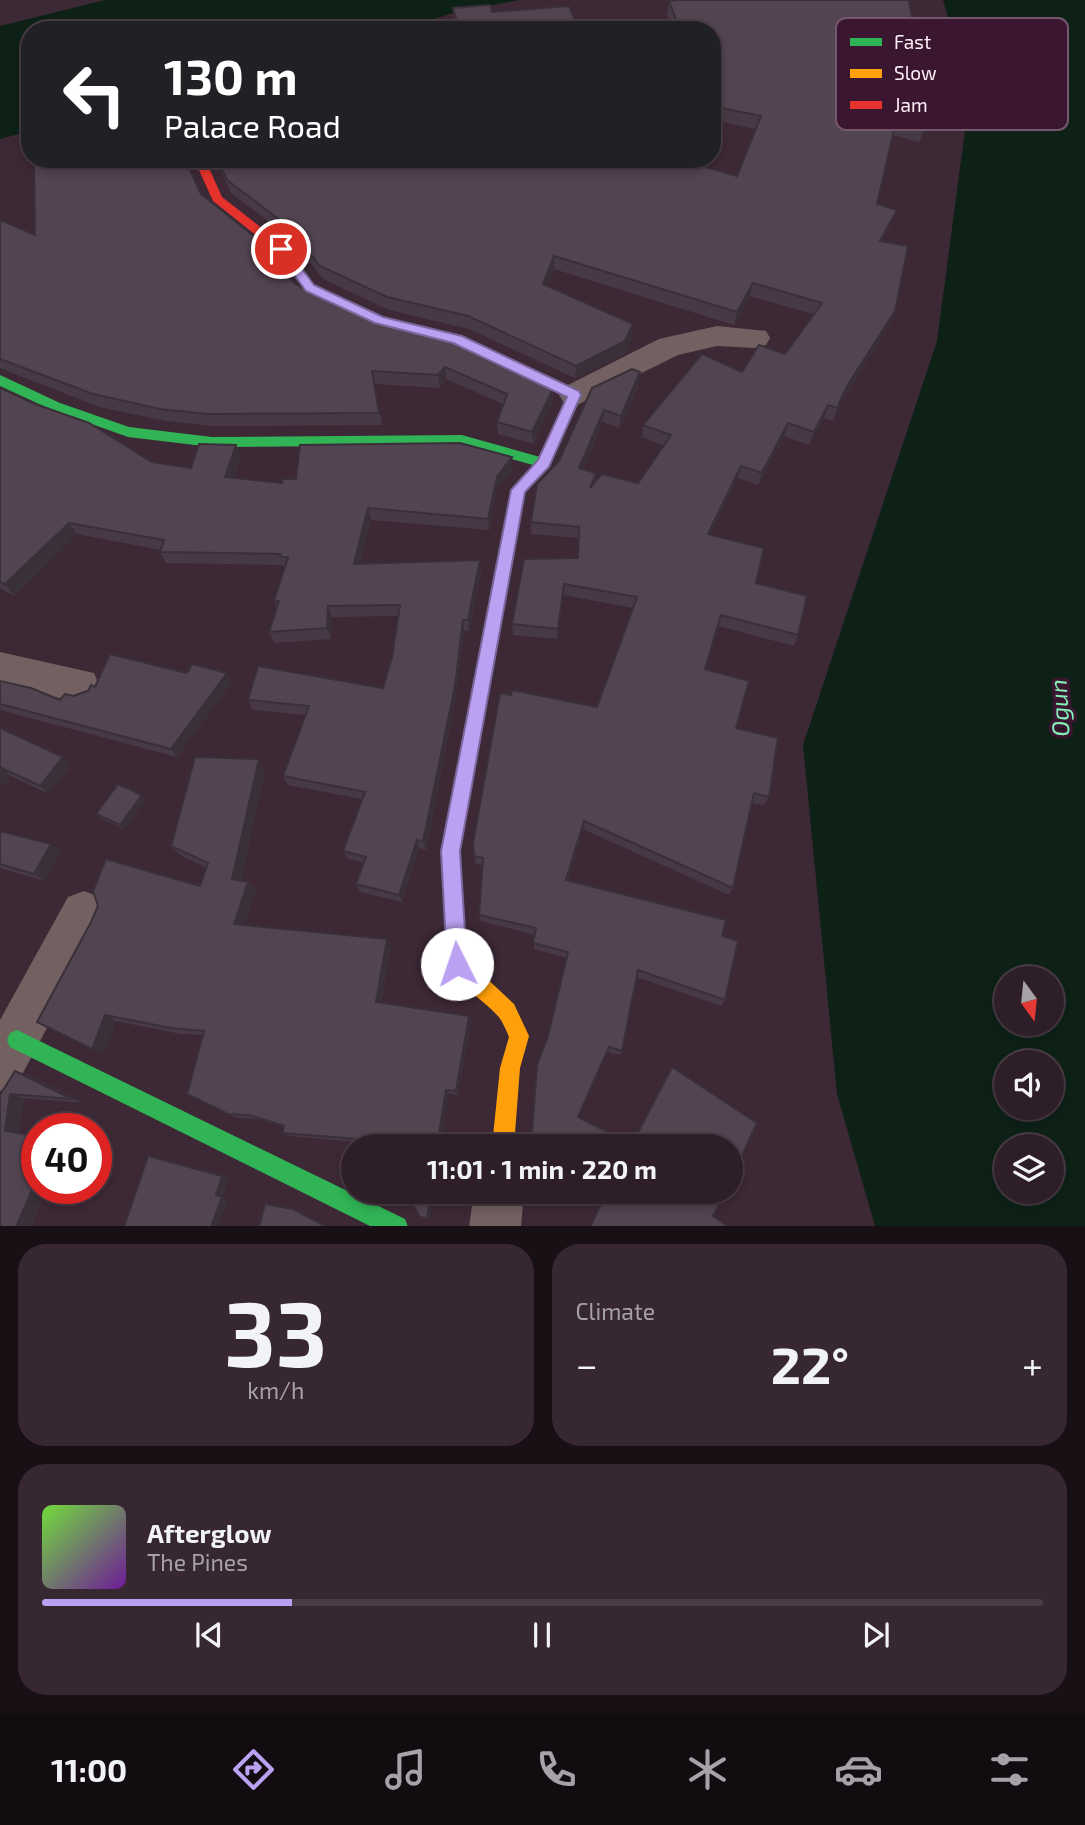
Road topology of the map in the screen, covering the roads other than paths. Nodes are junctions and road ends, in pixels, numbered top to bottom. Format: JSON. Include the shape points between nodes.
{"nodes":[{"id":1,"x":203,"y":168,"type":"edge"},
{"id":2,"x":755,"y":338,"type":"dead end"},
{"id":3,"x":0,"y":380,"type":"edge"},
{"id":4,"x":575,"y":395,"type":"junction"},
{"id":5,"x":544,"y":463,"type":"junction"},
{"id":6,"x":0,"y":669,"type":"edge"},
{"id":7,"x":80,"y":685,"type":"dead end"},
{"id":8,"x":84,"y":913,"type":"dead end"},
{"id":9,"x":8,"y":1053,"type":"edge"},
{"id":10,"x":504,"y":1134,"type":"edge"},
{"id":11,"x":498,"y":1204,"type":"edge"},
{"id":12,"x":395,"y":1226,"type":"edge"},
{"id":13,"x":495,"y":1226,"type":"edge"}],
"edges":[{"from":1,"to":4,"type":"street","via":[[217,200],[281,249],[310,288],[379,320],[457,339]]},
{"from":2,"to":4,"type":"street","via":[[717,336],[670,346]]},
{"from":3,"to":5,"type":"street","via":[[128,432],[212,442],[462,440]]},
{"from":4,"to":5,"type":"street"},
{"from":5,"to":10,"type":"street","via":[[518,490],[450,851],[457,964],[507,1011],[519,1036],[510,1068]]},
{"from":6,"to":7,"type":"street"},
{"from":8,"to":9,"type":"street"},
{"from":9,"to":12,"type":"street"},
{"from":11,"to":13,"type":"street"}]}
